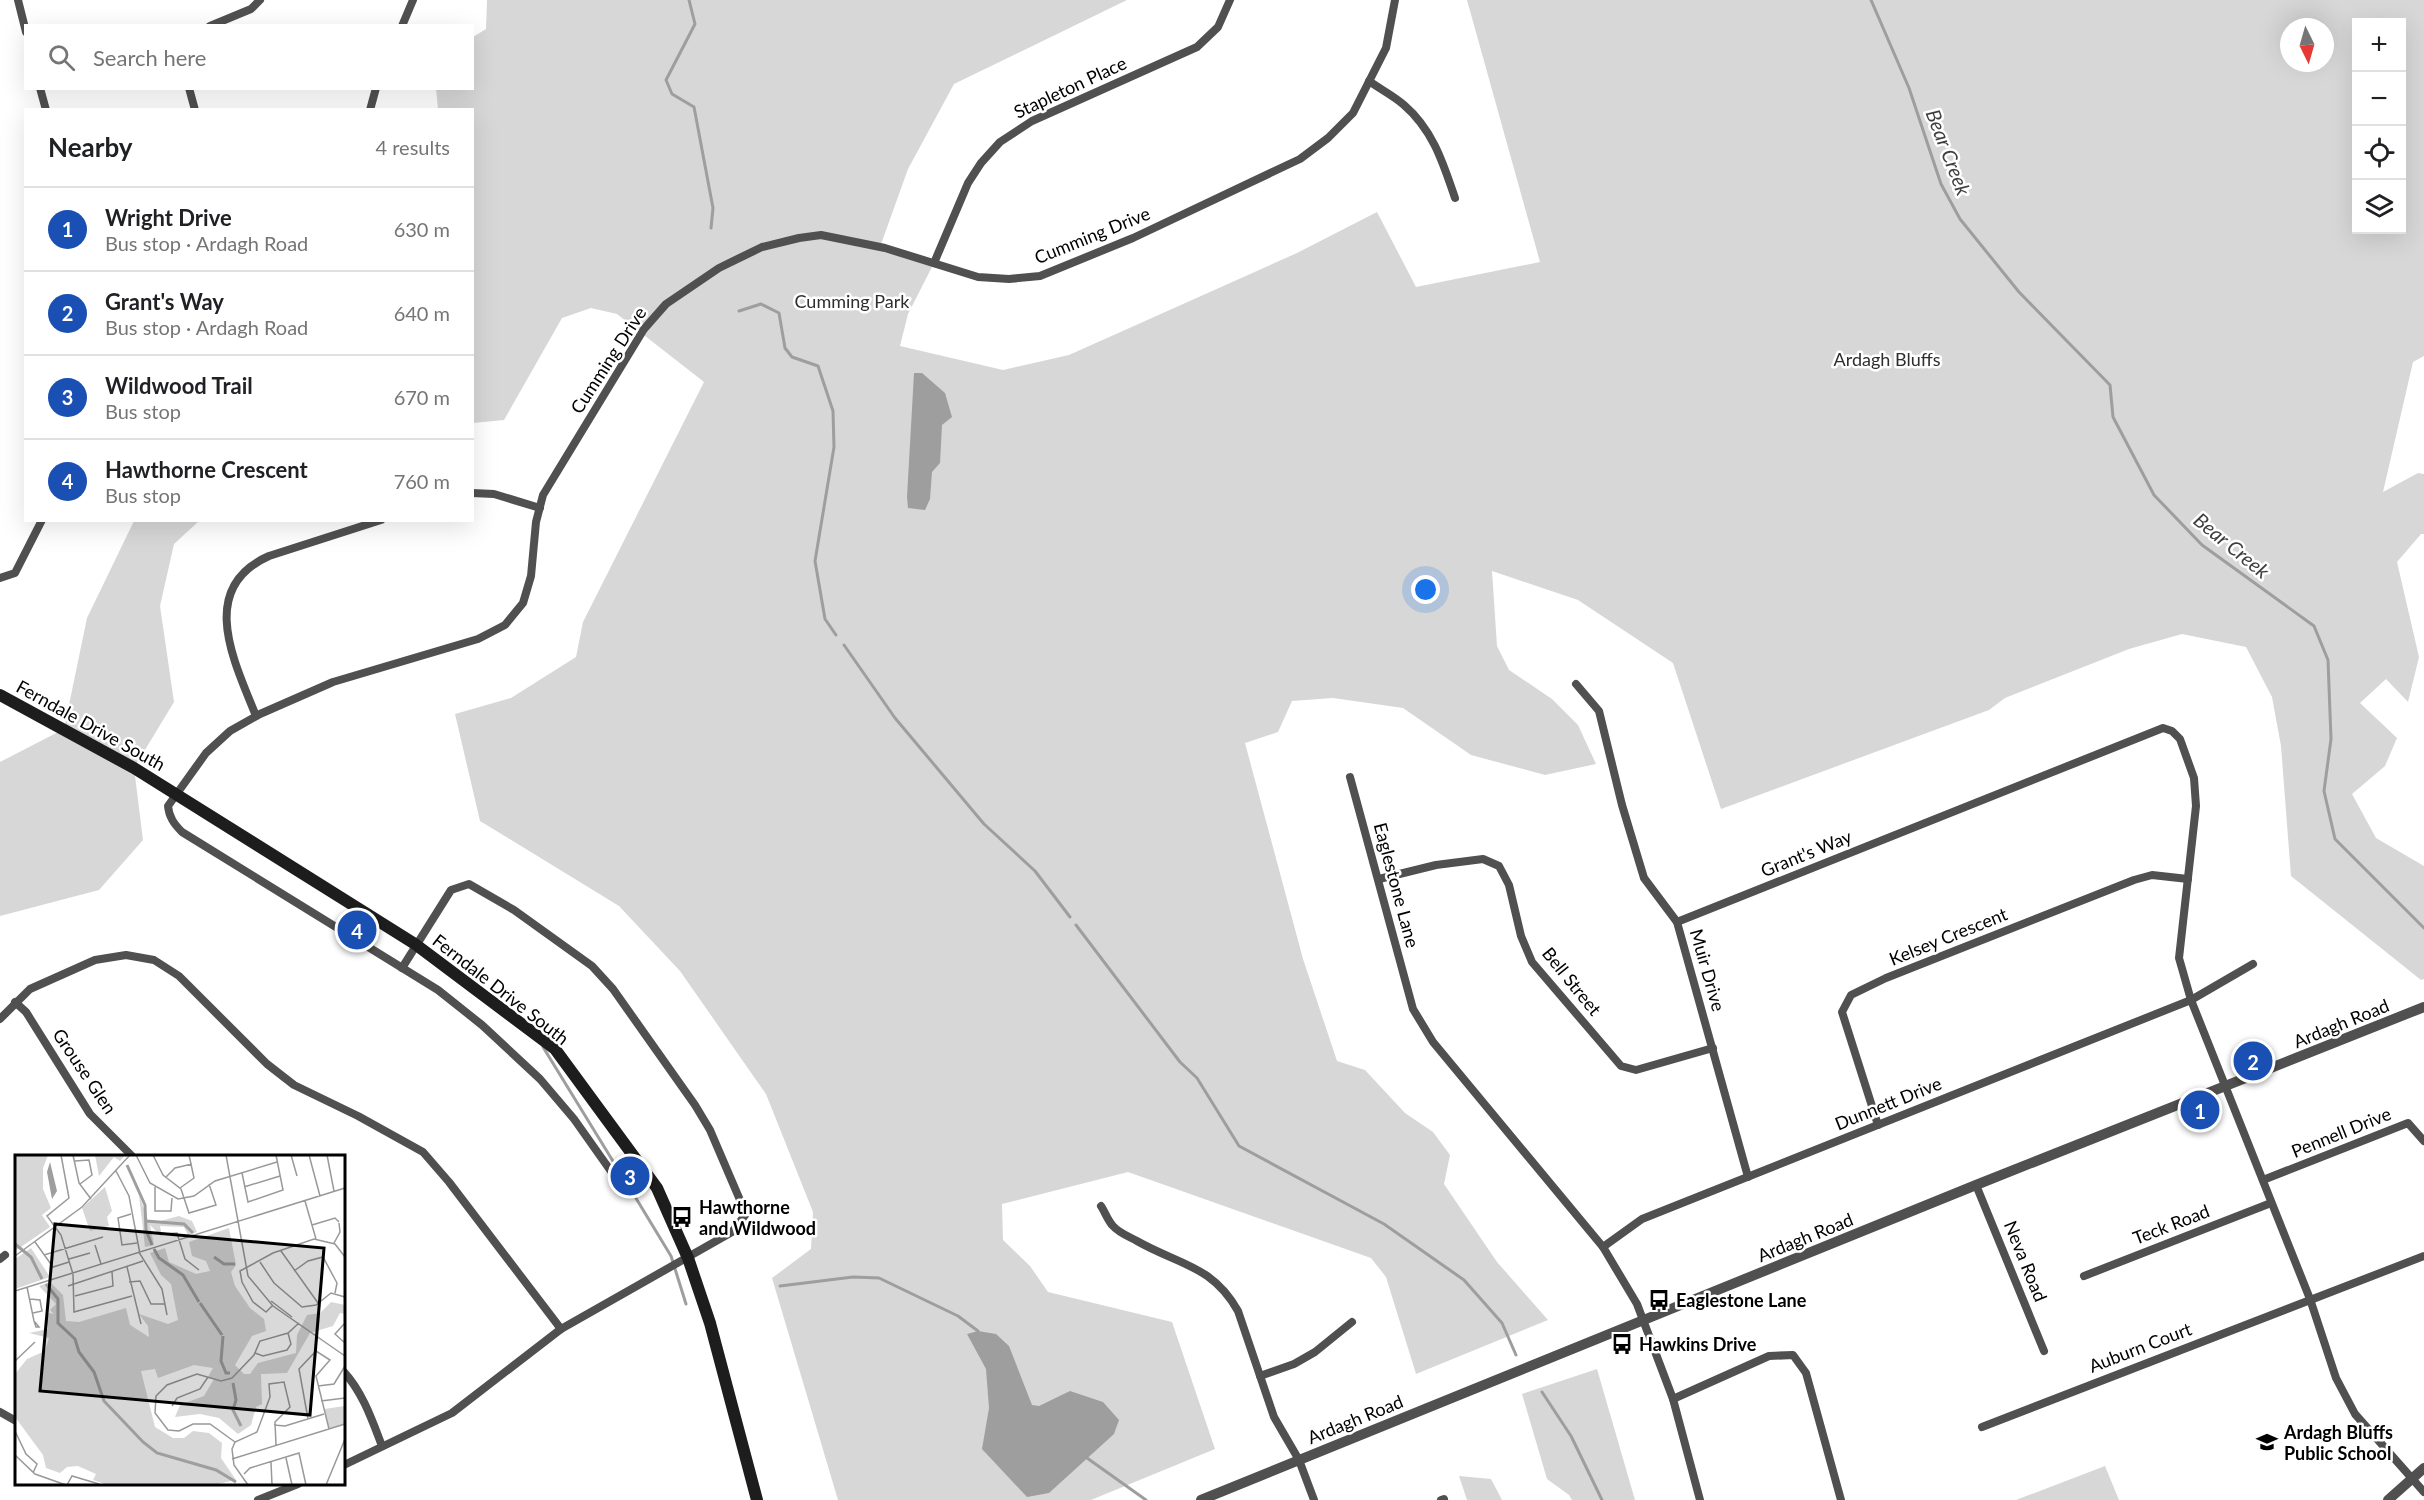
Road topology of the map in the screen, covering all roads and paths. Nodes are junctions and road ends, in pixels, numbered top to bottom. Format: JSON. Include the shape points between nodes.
{"nodes":[{"id":1,"x":18,"y":0,"type":"edge"},
{"id":2,"x":260,"y":0,"type":"edge"},
{"id":3,"x":413,"y":0,"type":"edge"},
{"id":4,"x":1230,"y":0,"type":"edge"},
{"id":5,"x":1395,"y":0,"type":"edge"},
{"id":6,"x":24,"y":24,"type":"edge"},
{"id":7,"x":215,"y":24,"type":"edge"},
{"id":8,"x":403,"y":24,"type":"edge"},
{"id":9,"x":1369,"y":81,"type":"junction"},
{"id":10,"x":41,"y":90,"type":"edge"},
{"id":11,"x":190,"y":90,"type":"edge"},
{"id":12,"x":375,"y":90,"type":"edge"},
{"id":13,"x":45,"y":108,"type":"edge"},
{"id":14,"x":194,"y":108,"type":"edge"},
{"id":15,"x":371,"y":108,"type":"edge"},
{"id":16,"x":1455,"y":198,"type":"dead end"},
{"id":17,"x":934,"y":263,"type":"junction"},
{"id":18,"x":474,"y":493,"type":"edge"},
{"id":19,"x":540,"y":508,"type":"junction"},
{"id":20,"x":41,"y":522,"type":"edge"},
{"id":21,"x":375,"y":522,"type":"edge"},
{"id":22,"x":0,"y":578,"type":"edge"},
{"id":23,"x":1576,"y":684,"type":"dead end"},
{"id":24,"x":0,"y":695,"type":"edge"},
{"id":25,"x":256,"y":716,"type":"junction"},
{"id":26,"x":1350,"y":777,"type":"dead end"},
{"id":27,"x":176,"y":793,"type":"junction"},
{"id":28,"x":1379,"y":879,"type":"junction"},
{"id":29,"x":2188,"y":879,"type":"junction"},
{"id":30,"x":1677,"y":922,"type":"junction"},
{"id":31,"x":415,"y":944,"type":"junction"},
{"id":32,"x":2253,"y":964,"type":"dead end"},
{"id":33,"x":402,"y":968,"type":"junction"},
{"id":34,"x":2191,"y":1000,"type":"junction"},
{"id":35,"x":15,"y":1002,"type":"junction"},
{"id":36,"x":2424,"y":1007,"type":"edge"},
{"id":37,"x":0,"y":1019,"type":"edge"},
{"id":38,"x":1713,"y":1048,"type":"junction"},
{"id":39,"x":2225,"y":1087,"type":"junction"},
{"id":40,"x":1878,"y":1125,"type":"junction"},
{"id":41,"x":2424,"y":1142,"type":"edge"},
{"id":42,"x":131,"y":1155,"type":"edge"},
{"id":43,"x":1748,"y":1177,"type":"junction"},
{"id":44,"x":2263,"y":1180,"type":"junction"},
{"id":45,"x":652,"y":1182,"type":"junction"},
{"id":46,"x":1976,"y":1185,"type":"junction"},
{"id":47,"x":2271,"y":1203,"type":"junction"},
{"id":48,"x":1101,"y":1206,"type":"dead end"},
{"id":49,"x":1603,"y":1247,"type":"junction"},
{"id":50,"x":2424,"y":1256,"type":"edge"},
{"id":51,"x":688,"y":1258,"type":"junction"},
{"id":52,"x":2084,"y":1276,"type":"dead end"},
{"id":53,"x":2310,"y":1299,"type":"junction"},
{"id":54,"x":1644,"y":1320,"type":"junction"},
{"id":55,"x":1352,"y":1323,"type":"dead end"},
{"id":56,"x":561,"y":1329,"type":"junction"},
{"id":57,"x":2044,"y":1351,"type":"dead end"},
{"id":58,"x":345,"y":1373,"type":"edge"},
{"id":59,"x":1260,"y":1376,"type":"junction"},
{"id":60,"x":1673,"y":1400,"type":"junction"},
{"id":61,"x":0,"y":1412,"type":"edge"},
{"id":62,"x":15,"y":1420,"type":"edge"},
{"id":63,"x":1982,"y":1427,"type":"dead end"},
{"id":64,"x":382,"y":1446,"type":"junction"},
{"id":65,"x":1299,"y":1460,"type":"junction"},
{"id":66,"x":345,"y":1464,"type":"edge"},
{"id":67,"x":2424,"y":1468,"type":"edge"},
{"id":68,"x":2411,"y":1479,"type":"junction"},
{"id":69,"x":296,"y":1485,"type":"edge"},
{"id":70,"x":2424,"y":1492,"type":"edge"},
{"id":71,"x":258,"y":1500,"type":"edge"},
{"id":72,"x":757,"y":1500,"type":"edge"},
{"id":73,"x":1201,"y":1500,"type":"edge"},
{"id":74,"x":1314,"y":1500,"type":"edge"},
{"id":75,"x":1700,"y":1500,"type":"edge"},
{"id":76,"x":1841,"y":1500,"type":"edge"},
{"id":77,"x":2388,"y":1500,"type":"edge"}],
"edges":[{"from":1,"to":6,"type":"street"},
{"from":2,"to":7,"type":"street","via":[[251,9]]},
{"from":3,"to":8,"type":"street"},
{"from":4,"to":17,"type":"street","name":"Stapleton Place","via":[[1218,27],[1197,46],[1032,121],[1000,142],[968,183]]},
{"from":5,"to":9,"type":"street","name":"Cumming Drive","via":[[1386,48]]},
{"from":9,"to":16,"type":"street","via":[[1403,104],[1422,123],[1438,147]]},
{"from":9,"to":17,"type":"street","name":"Cumming Drive","via":[[1353,112],[1300,159],[1133,238],[1040,276],[978,277]]},
{"from":10,"to":13,"type":"street"},
{"from":11,"to":14,"type":"street"},
{"from":12,"to":15,"type":"street"},
{"from":17,"to":19,"type":"street","name":"Cumming Drive","via":[[821,235],[762,247],[719,268],[666,304],[644,329],[543,495]]},
{"from":18,"to":19,"type":"street","via":[[494,494]]},
{"from":19,"to":25,"type":"street","name":"Cumming Drive","via":[[531,576],[523,603],[505,625],[478,639],[333,682]]},
{"from":20,"to":22,"type":"street","via":[[15,573]]},
{"from":21,"to":25,"type":"street","via":[[273,555],[235,580],[225,620],[231,653]]},
{"from":23,"to":30,"type":"street","name":"Muir Drive","via":[[1599,711],[1644,878]]},
{"from":24,"to":27,"type":"main road","name":"Ferndale Drive South"},
{"from":25,"to":27,"type":"street","name":"Cumming Drive","via":[[230,731],[206,753]]},
{"from":26,"to":28,"type":"street","name":"Eaglestone Lane"},
{"from":27,"to":31,"type":"main road","name":"Ferndale Drive South"},
{"from":27,"to":33,"type":"street","via":[[168,814],[182,832]]},
{"from":28,"to":38,"type":"street","name":"Bell Street","via":[[1436,865],[1483,859],[1491,862],[1498,866],[1509,885],[1521,936],[1532,962],[1621,1066],[1636,1070]]},
{"from":28,"to":49,"type":"street","name":"Eaglestone Lane","via":[[1413,1009],[1433,1042]]},
{"from":29,"to":30,"type":"street","name":"Grant's Way","via":[[2196,806],[2194,778],[2180,739],[2163,728]]},
{"from":29,"to":34,"type":"street","name":"Grant's Way","via":[[2179,958]]},
{"from":29,"to":40,"type":"street","name":"Kelsey Crescent","via":[[2152,875],[2134,880],[1851,995],[1842,1012]]},
{"from":30,"to":38,"type":"street","name":"Muir Drive"},
{"from":31,"to":33,"type":"street"},
{"from":31,"to":45,"type":"main road","name":"Ferndale Drive South","via":[[555,1049]]},
{"from":31,"to":51,"type":"street","via":[[451,890],[469,884],[514,910],[592,966],[606,981],[695,1105],[746,1214],[732,1233]]},
{"from":32,"to":34,"type":"street","name":"Dunnett Drive"},
{"from":33,"to":45,"type":"street","via":[[438,990],[518,1057],[574,1119],[620,1184],[627,1188]]},
{"from":34,"to":39,"type":"street","name":"Grant's Way"},
{"from":34,"to":40,"type":"street","name":"Dunnett Drive"},
{"from":35,"to":37,"type":"street"},
{"from":35,"to":42,"type":"street","name":"Grouse Glen","via":[[26,1012],[90,1114]]},
{"from":35,"to":56,"type":"street","via":[[30,989],[95,960],[126,955],[154,960],[179,976],[267,1064],[294,1085],[423,1152]]},
{"from":36,"to":39,"type":"street","name":"Ardagh Road"},
{"from":38,"to":43,"type":"street","name":"Muir Drive"},
{"from":39,"to":44,"type":"street","name":"Grant's Way"},
{"from":39,"to":46,"type":"street","name":"Ardagh Road"},
{"from":40,"to":43,"type":"street","name":"Dunnett Drive"},
{"from":41,"to":44,"type":"street","name":"Pennell Drive","via":[[2408,1123]]},
{"from":43,"to":49,"type":"street","name":"Dunnett Drive","via":[[1642,1219]]},
{"from":44,"to":47,"type":"street","name":"Grant's Way"},
{"from":45,"to":51,"type":"main road","name":"Ferndale Drive South"},
{"from":46,"to":54,"type":"street","name":"Ardagh Road"},
{"from":46,"to":57,"type":"street","name":"Neva Road"},
{"from":47,"to":52,"type":"street","name":"Teck Road"},
{"from":47,"to":53,"type":"street","name":"Grant's Way"},
{"from":48,"to":59,"type":"street","via":[[1114,1227],[1149,1248],[1200,1270],[1221,1286],[1238,1311]]},
{"from":49,"to":54,"type":"street","name":"Eaglestone Lane"},
{"from":50,"to":53,"type":"street","name":"Auburn Court"},
{"from":51,"to":56,"type":"street"},
{"from":51,"to":72,"type":"main road","name":"Ferndale Drive South","via":[[710,1323]]},
{"from":53,"to":63,"type":"street","name":"Auburn Court"},
{"from":53,"to":68,"type":"street","name":"Grant's Way","via":[[2336,1378],[2355,1414]]},
{"from":54,"to":60,"type":"street"},
{"from":54,"to":65,"type":"street","name":"Ardagh Road"},
{"from":55,"to":59,"type":"street","via":[[1315,1352]]},
{"from":56,"to":64,"type":"street","via":[[452,1413]]},
{"from":58,"to":64,"type":"street","via":[[369,1411]]},
{"from":59,"to":65,"type":"street","via":[[1274,1417]]},
{"from":60,"to":75,"type":"street"},
{"from":60,"to":76,"type":"street","via":[[1769,1356],[1793,1355],[1806,1373]]},
{"from":61,"to":62,"type":"street"},
{"from":64,"to":66,"type":"street"},
{"from":65,"to":73,"type":"street","name":"Ardagh Road"},
{"from":65,"to":74,"type":"street"},
{"from":67,"to":68,"type":"street"},
{"from":68,"to":70,"type":"street","name":"Grant's Way"},
{"from":68,"to":77,"type":"street"},
{"from":69,"to":71,"type":"street"}]}
